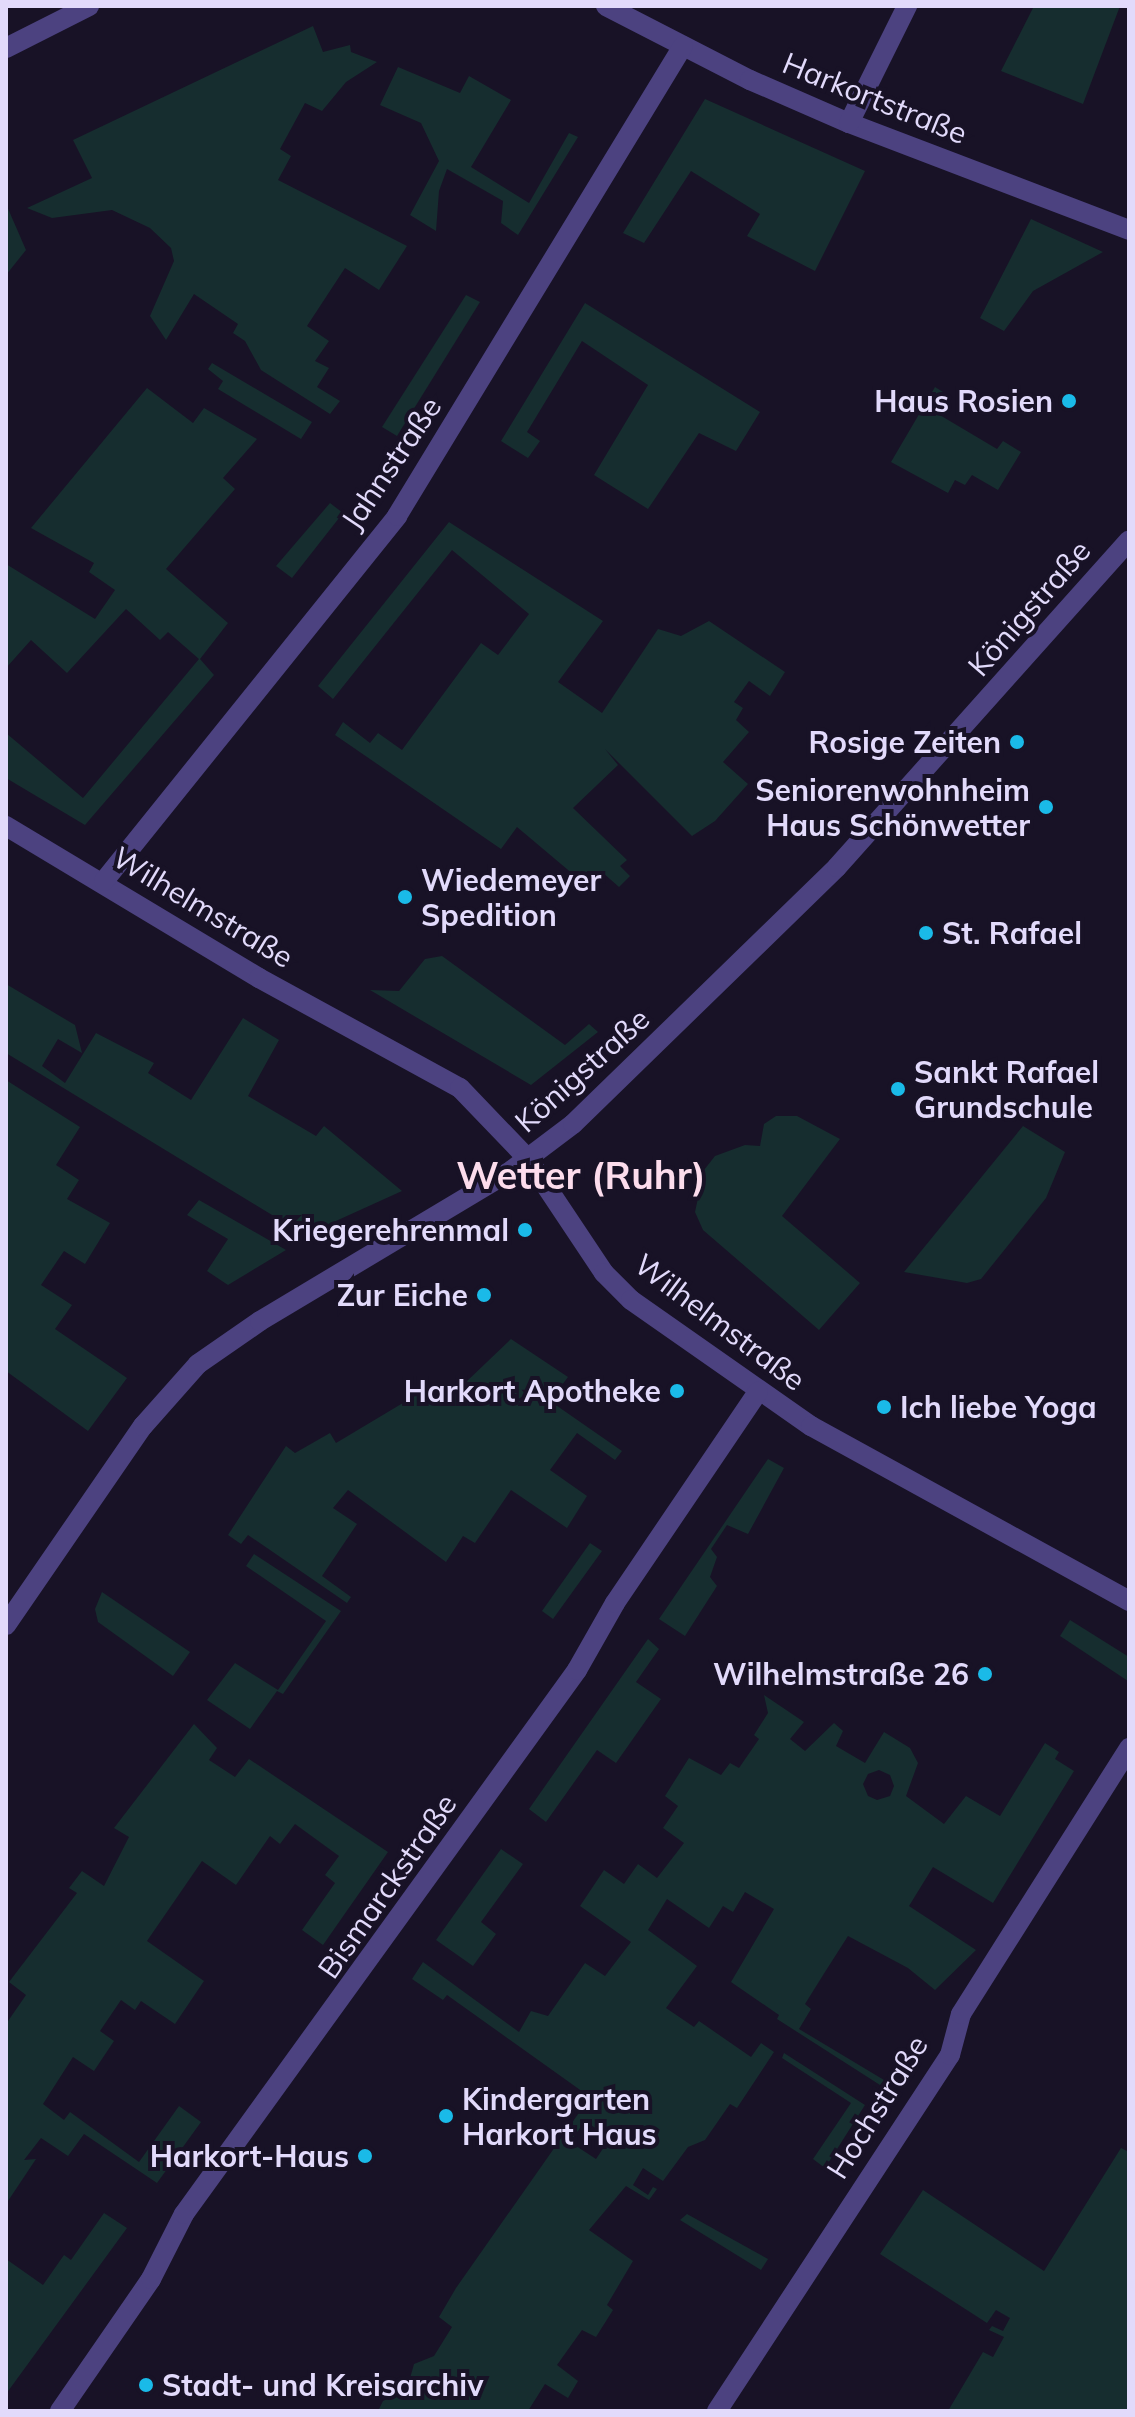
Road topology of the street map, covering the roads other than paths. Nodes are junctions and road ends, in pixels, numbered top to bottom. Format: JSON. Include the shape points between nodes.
{"nodes":[{"id":1,"x":89,"y":6,"type":"edge"},
{"id":2,"x":606,"y":6,"type":"edge"},
{"id":3,"x":907,"y":6,"type":"edge"},
{"id":4,"x":683,"y":46,"type":"junction"},
{"id":5,"x":6,"y":48,"type":"edge"},
{"id":6,"x":849,"y":123,"type":"junction"},
{"id":7,"x":1129,"y":230,"type":"edge"},
{"id":8,"x":1129,"y":540,"type":"edge"},
{"id":9,"x":6,"y":826,"type":"edge"},
{"id":10,"x":104,"y":881,"type":"junction"},
{"id":11,"x":528,"y":1159,"type":"junction"},
{"id":12,"x":758,"y":1392,"type":"junction"},
{"id":13,"x":1129,"y":1601,"type":"edge"},
{"id":14,"x":6,"y":1625,"type":"edge"},
{"id":15,"x":1129,"y":1748,"type":"edge"},
{"id":16,"x":60,"y":2411,"type":"edge"},
{"id":17,"x":717,"y":2411,"type":"edge"}],
"edges":[{"from":1,"to":5,"type":"street"},
{"from":2,"to":4,"type":"street","name":"Harkortstraße"},
{"from":3,"to":6,"type":"street"},
{"from":4,"to":6,"type":"street","name":"Harkortstraße"},
{"from":4,"to":10,"type":"street","name":"Jahnstraße","via":[[397,516]]},
{"from":6,"to":7,"type":"street","name":"Harkortstraße"},
{"from":8,"to":11,"type":"street","name":"Königstraße","via":[[837,867],[645,1056]]},
{"from":9,"to":10,"type":"street","name":"Wilhelmstraße"},
{"from":10,"to":11,"type":"street","name":"Wilhelmstraße","via":[[259,978],[460,1088]]},
{"from":11,"to":12,"type":"street","name":"Wilhelmstraße","via":[[604,1273],[631,1300]]},
{"from":11,"to":14,"type":"street","name":"Königstraße","via":[[198,1364],[135,1437]]},
{"from":12,"to":13,"type":"street","name":"Wilhelmstraße"},
{"from":12,"to":16,"type":"street","name":"Bismarckstraße","via":[[615,1603],[577,1670],[184,2214],[151,2279]]},
{"from":15,"to":17,"type":"street","name":"Hochstraße","via":[[961,2014],[950,2055]]}]}
